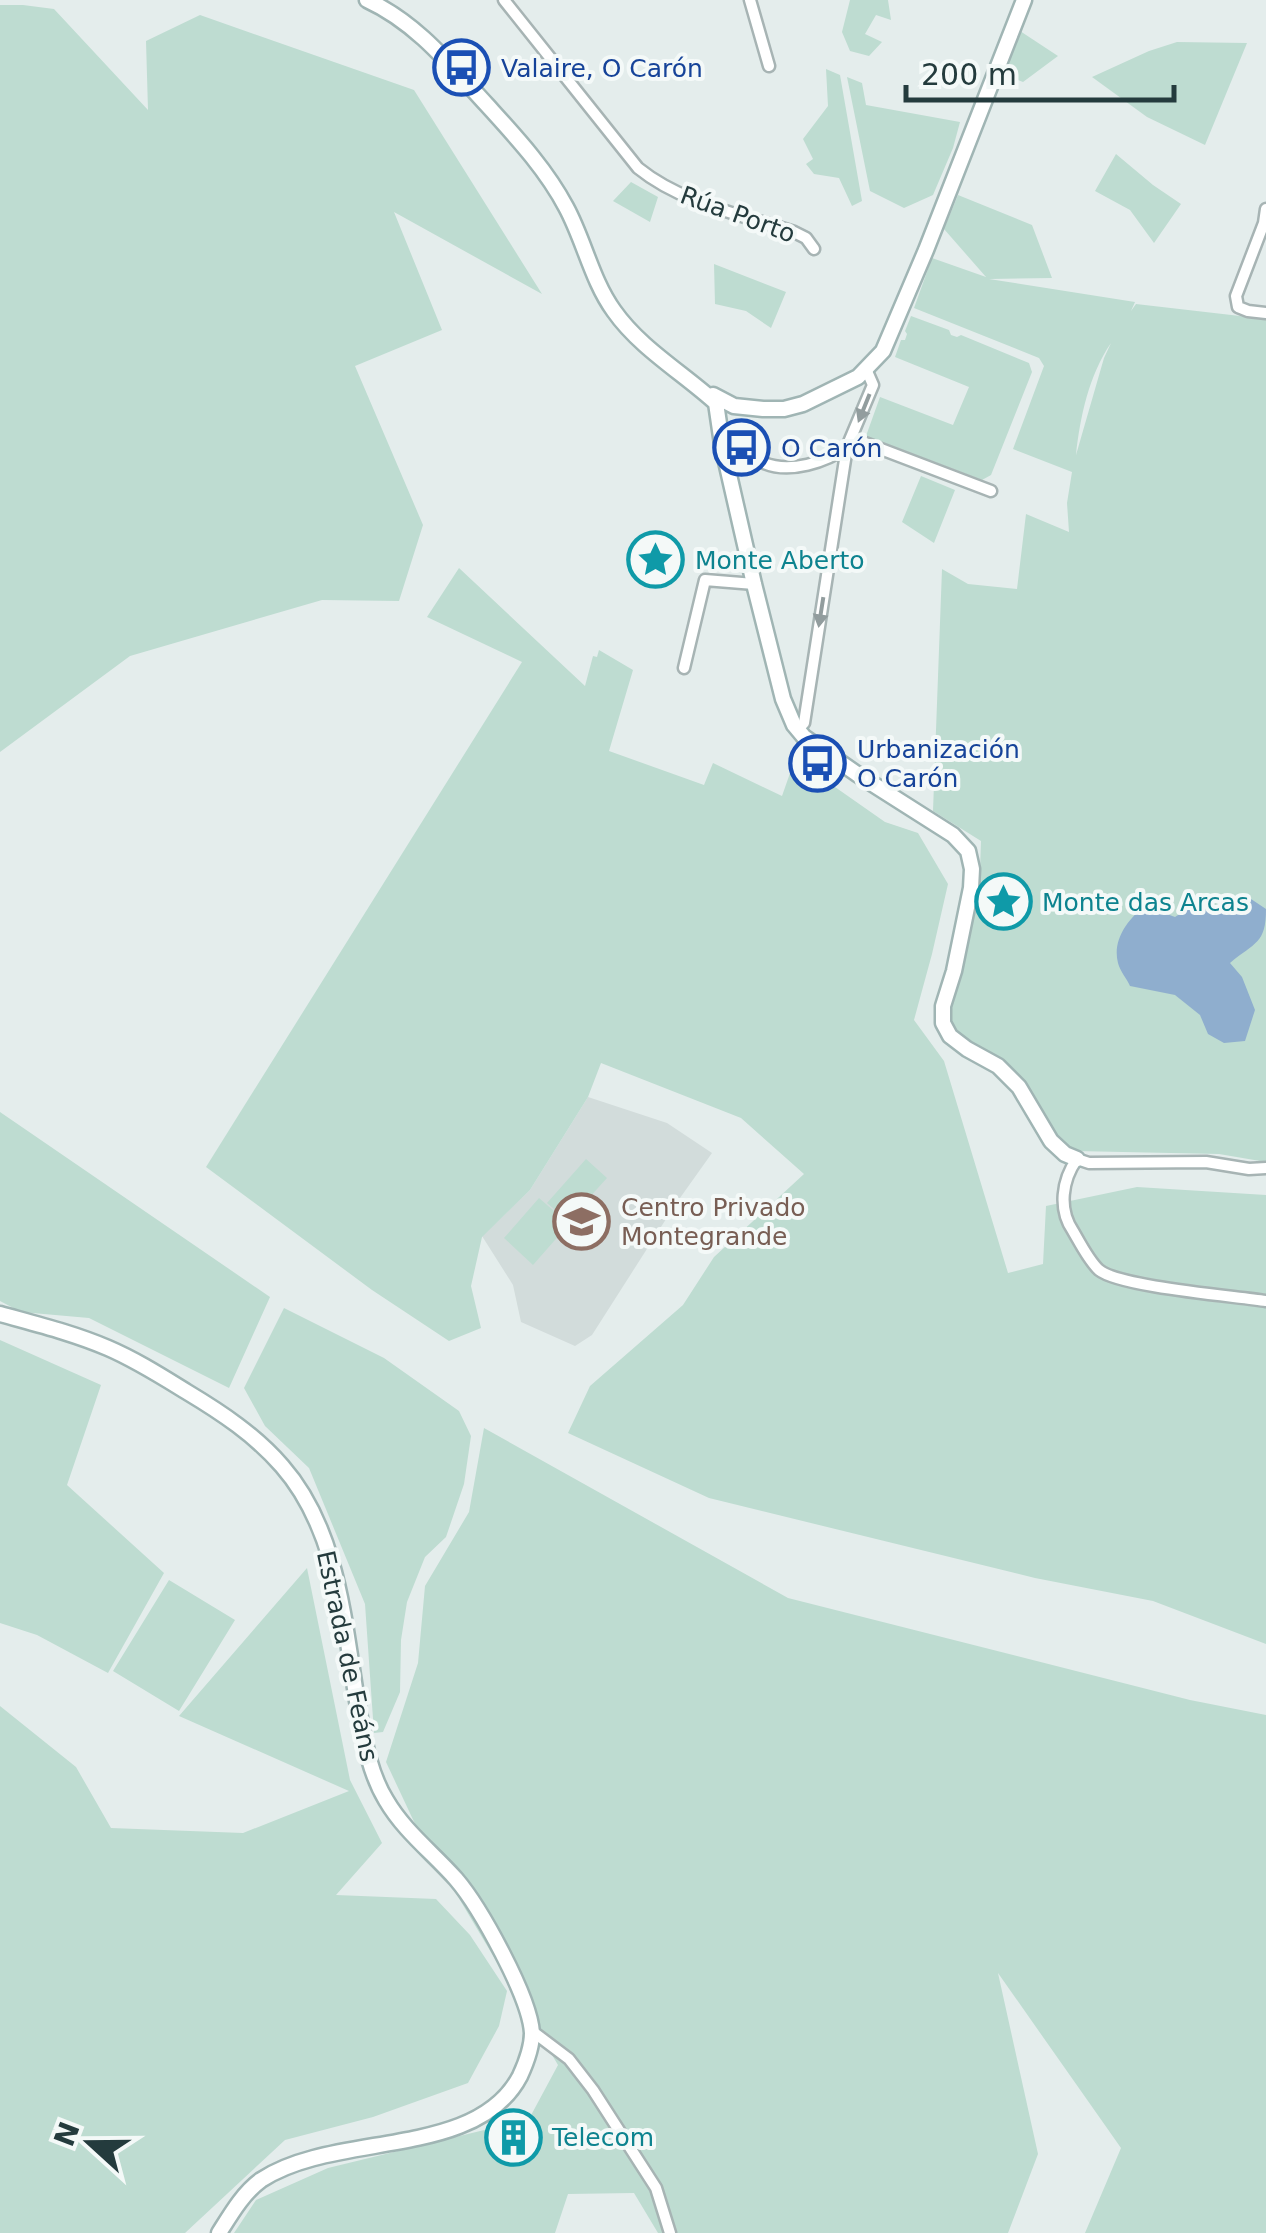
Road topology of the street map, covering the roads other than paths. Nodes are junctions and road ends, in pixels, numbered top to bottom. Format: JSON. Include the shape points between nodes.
{"nodes":[{"id":1,"x":367,"y":0,"type":"edge"},
{"id":2,"x":504,"y":0,"type":"edge"},
{"id":3,"x":750,"y":0,"type":"edge"},
{"id":4,"x":1024,"y":0,"type":"edge"},
{"id":5,"x":769,"y":66,"type":"dead end"},
{"id":6,"x":1266,"y":209,"type":"edge"},
{"id":7,"x":814,"y":249,"type":"dead end"},
{"id":8,"x":1266,"y":313,"type":"edge"},
{"id":9,"x":866,"y":370,"type":"junction"},
{"id":10,"x":695,"y":384,"type":"junction"},
{"id":11,"x":718,"y":401,"type":"junction"},
{"id":12,"x":742,"y":407,"type":"junction"},
{"id":13,"x":710,"y":419,"type":"junction"},
{"id":14,"x":849,"y":443,"type":"junction"},
{"id":15,"x":722,"y":444,"type":"junction"},
{"id":16,"x":990,"y":491,"type":"dead end"},
{"id":17,"x":754,"y":584,"type":"junction"},
{"id":18,"x":684,"y":668,"type":"dead end"},
{"id":19,"x":798,"y":730,"type":"junction"},
{"id":20,"x":1077,"y":1159,"type":"junction"},
{"id":21,"x":1266,"y":1168,"type":"edge"},
{"id":22,"x":1266,"y":1301,"type":"edge"},
{"id":23,"x":0,"y":1314,"type":"edge"},
{"id":24,"x":532,"y":2031,"type":"junction"},
{"id":25,"x":220,"y":2233,"type":"edge"},
{"id":26,"x":670,"y":2233,"type":"edge"}],
"edges":[{"from":1,"to":10,"type":"street","via":[[423,37],[514,136],[550,179],[611,308]]},
{"from":2,"to":7,"type":"street","name":"Rúa Porto","via":[[638,168],[676,193],[794,232]]},
{"from":3,"to":5,"type":"street"},
{"from":4,"to":9,"type":"street","via":[[892,332]]},
{"from":6,"to":8,"type":"street","via":[[1236,296],[1238,306]]},
{"from":9,"to":12,"type":"street","via":[[803,404]]},
{"from":9,"to":14,"type":"street","one_way":true,"via":[[873,386]]},
{"from":10,"to":11,"type":"street"},
{"from":10,"to":13,"type":"street"},
{"from":11,"to":12,"type":"street"},
{"from":11,"to":13,"type":"street"},
{"from":11,"to":15,"type":"street"},
{"from":12,"to":15,"type":"street","via":[[734,411]]},
{"from":13,"to":15,"type":"street"},
{"from":14,"to":15,"type":"street","via":[[822,460],[782,467]]},
{"from":14,"to":16,"type":"street"},
{"from":14,"to":19,"type":"street","one_way":true},
{"from":15,"to":17,"type":"street"},
{"from":17,"to":18,"type":"street","via":[[705,580]]},
{"from":17,"to":19,"type":"street","via":[[783,698]]},
{"from":19,"to":20,"type":"street","via":[[968,850],[971,888],[943,1022],[950,1036],[1019,1087],[1051,1142]]},
{"from":20,"to":21,"type":"street"},
{"from":20,"to":22,"type":"street","via":[[1063,1196],[1067,1222],[1098,1269],[1121,1280]]},
{"from":23,"to":24,"type":"street","name":"Estrada de Feáns","via":[[72,1334],[149,1368],[256,1440],[302,1492],[330,1554],[374,1777],[401,1823],[475,1904],[526,2000]]},
{"from":24,"to":25,"type":"street","via":[[518,2079],[476,2120],[339,2152],[262,2180]]},
{"from":24,"to":26,"type":"street","via":[[569,2059],[593,2090],[656,2188]]}]}
